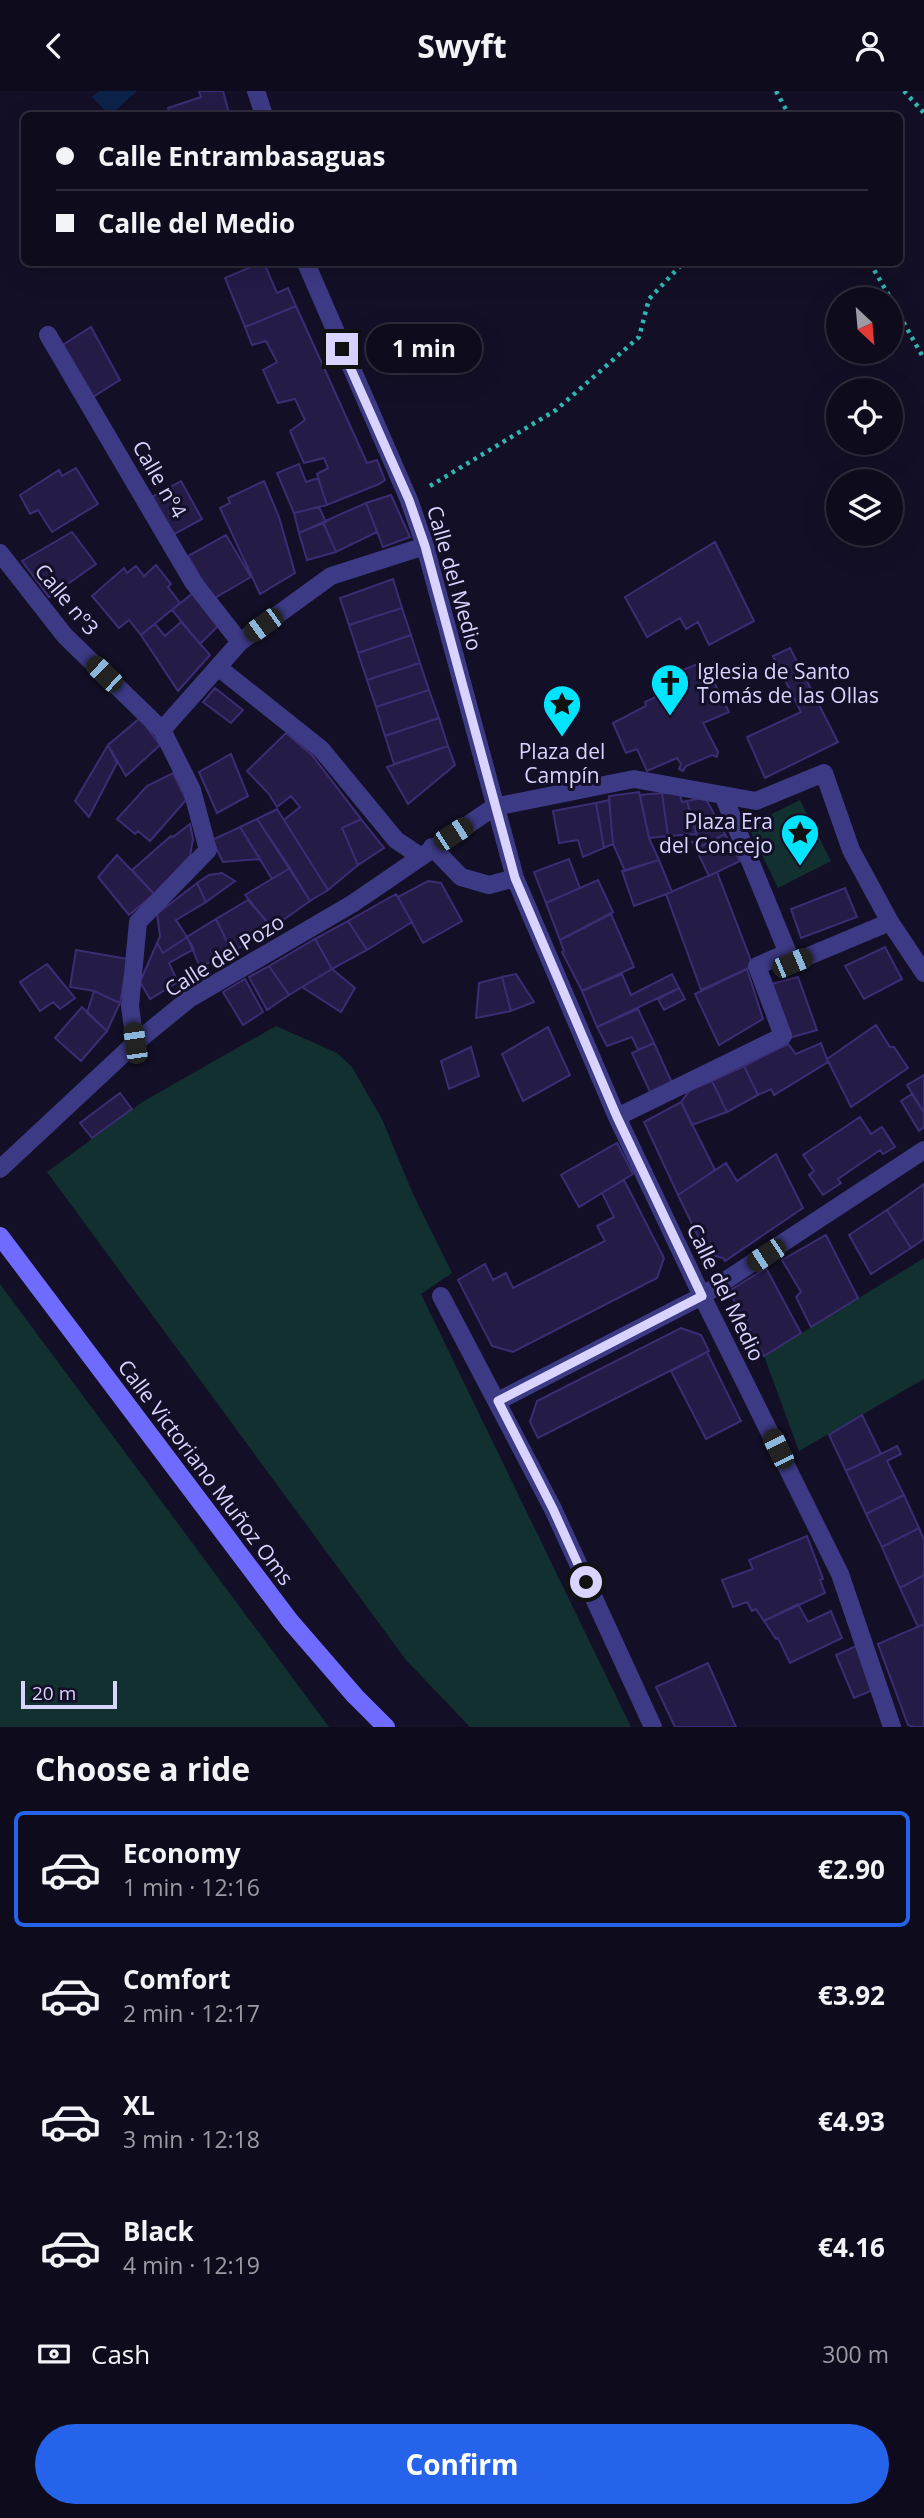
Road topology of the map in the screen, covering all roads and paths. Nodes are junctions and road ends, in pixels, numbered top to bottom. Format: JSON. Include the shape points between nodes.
{"nodes":[{"id":1,"x":256,"y":91,"type":"edge"},
{"id":2,"x":776,"y":91,"type":"edge"},
{"id":3,"x":904,"y":91,"type":"edge"},
{"id":4,"x":263,"y":112,"type":"edge"},
{"id":5,"x":787,"y":112,"type":"edge"},
{"id":6,"x":924,"y":113,"type":"edge"},
{"id":7,"x":307,"y":266,"type":"edge"},
{"id":8,"x":680,"y":266,"type":"edge"},
{"id":9,"x":872,"y":266,"type":"edge"},
{"id":10,"x":884,"y":287,"type":"edge"},
{"id":11,"x":903,"y":321,"type":"edge"},
{"id":12,"x":48,"y":335,"type":"dead end"},
{"id":13,"x":924,"y":359,"type":"edge"},
{"id":14,"x":409,"y":500,"type":"junction"},
{"id":15,"x":425,"y":546,"type":"junction"},
{"id":16,"x":0,"y":553,"type":"edge"},
{"id":17,"x":240,"y":642,"type":"junction"},
{"id":18,"x":219,"y":668,"type":"junction"},
{"id":19,"x":162,"y":730,"type":"junction"},
{"id":20,"x":723,"y":795,"type":"junction"},
{"id":21,"x":494,"y":807,"type":"junction"},
{"id":22,"x":426,"y":852,"type":"junction"},
{"id":23,"x":515,"y":878,"type":"junction"},
{"id":24,"x":890,"y":922,"type":"junction"},
{"id":25,"x":787,"y":953,"type":"junction"},
{"id":26,"x":924,"y":973,"type":"edge"},
{"id":27,"x":135,"y":1043,"type":"junction"},
{"id":28,"x":617,"y":1117,"type":"junction"},
{"id":29,"x":924,"y":1150,"type":"edge"},
{"id":30,"x":0,"y":1169,"type":"edge"},
{"id":31,"x":0,"y":1236,"type":"edge"},
{"id":32,"x":702,"y":1296,"type":"junction"},
{"id":33,"x":441,"y":1297,"type":"dead end"},
{"id":34,"x":498,"y":1401,"type":"junction"},
{"id":35,"x":386,"y":1727,"type":"edge"},
{"id":36,"x":653,"y":1727,"type":"edge"},
{"id":37,"x":892,"y":1727,"type":"edge"}],
"edges":[{"from":1,"to":4,"type":"street"},
{"from":2,"to":5,"type":"path"},
{"from":3,"to":6,"type":"path"},
{"from":7,"to":14,"type":"street","name":"Calle del Medio"},
{"from":8,"to":14,"type":"path","via":[[649,299],[639,337],[556,410]]},
{"from":9,"to":10,"type":"path"},
{"from":11,"to":13,"type":"path"},
{"from":12,"to":17,"type":"street","name":"Calle nº4","via":[[194,582]]},
{"from":14,"to":15,"type":"street","name":"Calle del Medio"},
{"from":15,"to":17,"type":"street","via":[[331,576]]},
{"from":15,"to":21,"type":"street","name":"Calle del Medio"},
{"from":16,"to":19,"type":"street","name":"Calle nº3","via":[[65,636]]},
{"from":17,"to":18,"type":"street"},
{"from":18,"to":19,"type":"street"},
{"from":18,"to":22,"type":"street","via":[[321,749],[396,840]]},
{"from":19,"to":27,"type":"street","name":"Calle nº3","via":[[192,790],[208,850],[138,922],[130,1006]]},
{"from":20,"to":21,"type":"street","via":[[634,779]]},
{"from":20,"to":24,"type":"street","via":[[756,801],[824,772],[851,850]]},
{"from":20,"to":25,"type":"street"},
{"from":21,"to":22,"type":"street","name":"Calle del Pozo"},
{"from":21,"to":23,"type":"street","name":"Calle del Medio"},
{"from":22,"to":23,"type":"street","via":[[461,877],[489,885]]},
{"from":22,"to":27,"type":"street","name":"Calle del Pozo","via":[[352,904],[189,999]]},
{"from":23,"to":28,"type":"street","name":"Calle del Medio"},
{"from":24,"to":25,"type":"street","via":[[792,963]]},
{"from":24,"to":26,"type":"street"},
{"from":25,"to":28,"type":"street","via":[[757,965],[783,1036]]},
{"from":27,"to":30,"type":"street","name":"Calle del Pozo"},
{"from":28,"to":32,"type":"street","name":"Calle del Medio"},
{"from":29,"to":32,"type":"street"},
{"from":31,"to":35,"type":"street","name":"Calle Victoriano Muñoz Oms","via":[[290,1621]]},
{"from":32,"to":34,"type":"street"},
{"from":32,"to":37,"type":"street","name":"Calle del Medio","via":[[840,1574]]},
{"from":33,"to":34,"type":"street"},
{"from":34,"to":36,"type":"street"}]}
